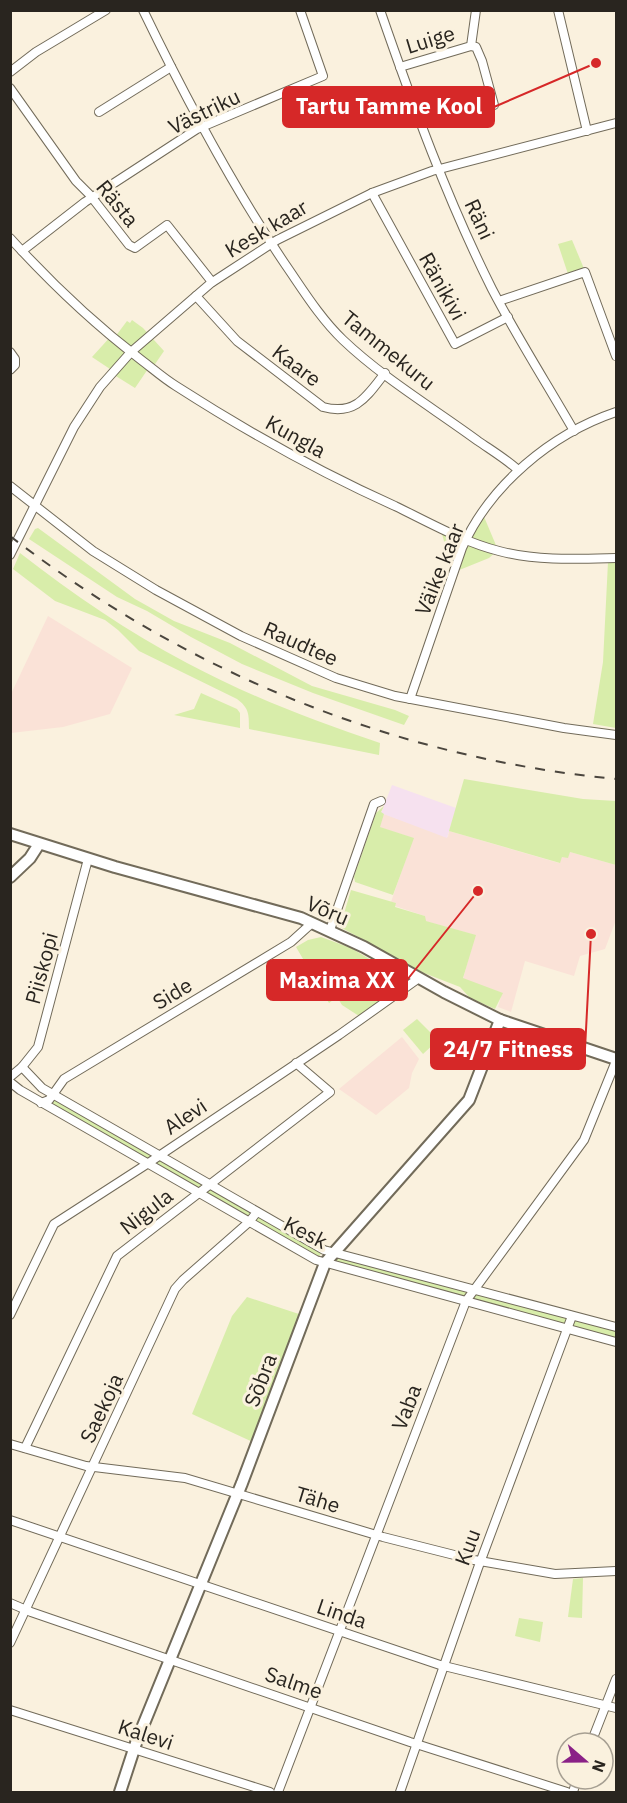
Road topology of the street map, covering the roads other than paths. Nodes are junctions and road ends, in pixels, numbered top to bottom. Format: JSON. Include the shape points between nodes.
{"nodes":[{"id":1,"x":106,"y":10,"type":"edge"},
{"id":2,"x":143,"y":10,"type":"edge"},
{"id":3,"x":300,"y":10,"type":"edge"},
{"id":4,"x":380,"y":10,"type":"edge"},
{"id":5,"x":476,"y":10,"type":"edge"},
{"id":6,"x":558,"y":10,"type":"edge"},
{"id":7,"x":471,"y":46,"type":"junction"},
{"id":8,"x":171,"y":67,"type":"junction"},
{"id":9,"x":400,"y":67,"type":"junction"},
{"id":10,"x":10,"y":72,"type":"edge"},
{"id":11,"x":10,"y":88,"type":"edge"},
{"id":12,"x":494,"y":105,"type":"dead end"},
{"id":13,"x":99,"y":112,"type":"dead end"},
{"id":14,"x":616,"y":123,"type":"edge"},
{"id":15,"x":203,"y":127,"type":"junction"},
{"id":16,"x":587,"y":131,"type":"junction"},
{"id":17,"x":438,"y":169,"type":"junction"},
{"id":18,"x":372,"y":193,"type":"junction"},
{"id":19,"x":92,"y":198,"type":"junction"},
{"id":20,"x":10,"y":238,"type":"edge"},
{"id":21,"x":271,"y":243,"type":"junction"},
{"id":22,"x":22,"y":251,"type":"junction"},
{"id":23,"x":212,"y":282,"type":"junction"},
{"id":24,"x":196,"y":296,"type":"junction"},
{"id":25,"x":499,"y":301,"type":"junction"},
{"id":26,"x":508,"y":317,"type":"junction"},
{"id":27,"x":10,"y":352,"type":"edge"},
{"id":28,"x":131,"y":352,"type":"junction"},
{"id":29,"x":616,"y":356,"type":"edge"},
{"id":30,"x":10,"y":370,"type":"edge"},
{"id":31,"x":385,"y":373,"type":"junction"},
{"id":32,"x":616,"y":411,"type":"edge"},
{"id":33,"x":574,"y":430,"type":"junction"},
{"id":34,"x":518,"y":470,"type":"junction"},
{"id":35,"x":10,"y":486,"type":"edge"},
{"id":36,"x":35,"y":507,"type":"junction"},
{"id":37,"x":466,"y":539,"type":"junction"},
{"id":38,"x":10,"y":555,"type":"edge"},
{"id":39,"x":616,"y":558,"type":"edge"},
{"id":40,"x":410,"y":699,"type":"junction"},
{"id":41,"x":616,"y":735,"type":"edge"},
{"id":42,"x":381,"y":801,"type":"dead end"},
{"id":43,"x":10,"y":834,"type":"edge"},
{"id":44,"x":39,"y":844,"type":"junction"},
{"id":45,"x":88,"y":859,"type":"junction"},
{"id":46,"x":10,"y":877,"type":"edge"},
{"id":47,"x":312,"y":923,"type":"junction"},
{"id":48,"x":330,"y":930,"type":"junction"},
{"id":49,"x":419,"y":978,"type":"junction"},
{"id":50,"x":500,"y":1020,"type":"junction"},
{"id":51,"x":616,"y":1060,"type":"edge"},
{"id":52,"x":296,"y":1063,"type":"junction"},
{"id":53,"x":22,"y":1067,"type":"junction"},
{"id":54,"x":10,"y":1077,"type":"edge"},
{"id":55,"x":10,"y":1082,"type":"edge"},
{"id":56,"x":54,"y":1095,"type":"junction"},
{"id":57,"x":41,"y":1103,"type":"junction"},
{"id":58,"x":159,"y":1155,"type":"junction"},
{"id":59,"x":147,"y":1164,"type":"junction"},
{"id":60,"x":209,"y":1184,"type":"junction"},
{"id":61,"x":198,"y":1193,"type":"junction"},
{"id":62,"x":257,"y":1212,"type":"junction"},
{"id":63,"x":249,"y":1222,"type":"junction"},
{"id":64,"x":333,"y":1252,"type":"junction"},
{"id":65,"x":325,"y":1263,"type":"junction"},
{"id":66,"x":474,"y":1289,"type":"junction"},
{"id":67,"x":466,"y":1301,"type":"junction"},
{"id":68,"x":10,"y":1315,"type":"edge"},
{"id":69,"x":572,"y":1316,"type":"junction"},
{"id":70,"x":616,"y":1328,"type":"edge"},
{"id":71,"x":568,"y":1329,"type":"junction"},
{"id":72,"x":616,"y":1342,"type":"edge"},
{"id":73,"x":10,"y":1444,"type":"edge"},
{"id":74,"x":25,"y":1448,"type":"junction"},
{"id":75,"x":92,"y":1466,"type":"junction"},
{"id":76,"x":238,"y":1494,"type":"junction"},
{"id":77,"x":10,"y":1520,"type":"edge"},
{"id":78,"x":376,"y":1535,"type":"junction"},
{"id":79,"x":60,"y":1536,"type":"junction"},
{"id":80,"x":481,"y":1560,"type":"junction"},
{"id":81,"x":616,"y":1571,"type":"edge"},
{"id":82,"x":200,"y":1585,"type":"junction"},
{"id":83,"x":10,"y":1603,"type":"edge"},
{"id":84,"x":26,"y":1610,"type":"junction"},
{"id":85,"x":339,"y":1631,"type":"junction"},
{"id":86,"x":10,"y":1643,"type":"edge"},
{"id":87,"x":170,"y":1659,"type":"junction"},
{"id":88,"x":443,"y":1666,"type":"junction"},
{"id":89,"x":616,"y":1678,"type":"edge"},
{"id":90,"x":606,"y":1705,"type":"junction"},
{"id":91,"x":311,"y":1707,"type":"junction"},
{"id":92,"x":616,"y":1708,"type":"edge"},
{"id":93,"x":10,"y":1710,"type":"edge"},
{"id":94,"x":596,"y":1731,"type":"edge"},
{"id":95,"x":417,"y":1743,"type":"junction"},
{"id":96,"x":134,"y":1749,"type":"junction"},
{"id":97,"x":120,"y":1792,"type":"edge"},
{"id":98,"x":270,"y":1792,"type":"edge"},
{"id":99,"x":278,"y":1792,"type":"edge"},
{"id":100,"x":400,"y":1792,"type":"edge"},
{"id":101,"x":567,"y":1792,"type":"edge"}],
"edges":[{"from":1,"to":10,"type":"street"},
{"from":2,"to":8,"type":"street","name":"Tammekuru"},
{"from":3,"to":15,"type":"street","name":"Västriku","via":[[323,76]]},
{"from":4,"to":9,"type":"street","name":"Räni"},
{"from":5,"to":7,"type":"street","name":"Luige"},
{"from":6,"to":16,"type":"street"},
{"from":7,"to":9,"type":"street","name":"Luige"},
{"from":7,"to":12,"type":"street","name":"Luige","via":[[477,47]]},
{"from":8,"to":13,"type":"street"},
{"from":8,"to":15,"type":"street","name":"Tammekuru"},
{"from":9,"to":17,"type":"street","name":"Räni"},
{"from":11,"to":19,"type":"street","name":"Rästa"},
{"from":14,"to":16,"type":"street","name":"Kesk kaar"},
{"from":15,"to":19,"type":"street","name":"Västriku"},
{"from":15,"to":21,"type":"street","name":"Tammekuru"},
{"from":16,"to":17,"type":"street","name":"Kesk kaar"},
{"from":17,"to":18,"type":"street","name":"Kesk kaar"},
{"from":17,"to":25,"type":"street","name":"Räni"},
{"from":18,"to":21,"type":"street","name":"Kesk kaar"},
{"from":18,"to":26,"type":"street","name":"Ränikivi","via":[[455,344]]},
{"from":19,"to":22,"type":"street","name":"Västriku"},
{"from":19,"to":23,"type":"street","name":"Rästa","via":[[135,248],[167,225]]},
{"from":20,"to":22,"type":"street","name":"Kungla"},
{"from":21,"to":23,"type":"street","name":"Kesk kaar"},
{"from":21,"to":31,"type":"street","name":"Tammekuru","via":[[333,329]]},
{"from":22,"to":28,"type":"street","name":"Kungla","via":[[69,299]]},
{"from":23,"to":24,"type":"street","name":"Kesk kaar"},
{"from":24,"to":28,"type":"street","name":"Kesk kaar"},
{"from":24,"to":31,"type":"street","name":"Kaare","via":[[237,341],[323,407],[347,409],[364,400]]},
{"from":25,"to":26,"type":"street","name":"Räni"},
{"from":25,"to":29,"type":"street","via":[[585,272]]},
{"from":26,"to":33,"type":"street","name":"Räni"},
{"from":27,"to":30,"type":"street","via":[[15,364]]},
{"from":28,"to":36,"type":"street","name":"Kesk kaar","via":[[100,387],[74,427]]},
{"from":28,"to":37,"type":"street","name":"Kungla","via":[[176,386],[258,436],[338,480]]},
{"from":31,"to":34,"type":"street","name":"Tammekuru"},
{"from":32,"to":33,"type":"street","name":"Väike kaar"},
{"from":33,"to":34,"type":"street","name":"Väike kaar"},
{"from":34,"to":37,"type":"street","name":"Väike kaar"},
{"from":35,"to":36,"type":"street","name":"Raudtee"},
{"from":36,"to":38,"type":"street","name":"Kesk kaar"},
{"from":36,"to":40,"type":"street","name":"Raudtee","via":[[111,563],[223,627],[336,678]]},
{"from":37,"to":39,"type":"street","name":"Kungla","via":[[535,558]]},
{"from":37,"to":40,"type":"street","name":"Väike kaar"},
{"from":40,"to":41,"type":"street","name":"Raudtee"},
{"from":42,"to":48,"type":"street","via":[[374,804]]},
{"from":43,"to":44,"type":"street","name":"Võru"},
{"from":44,"to":45,"type":"street","name":"Võru"},
{"from":44,"to":46,"type":"street"},
{"from":45,"to":47,"type":"street","name":"Võru"},
{"from":45,"to":53,"type":"street","name":"Piiskopi","via":[[38,1047]]},
{"from":47,"to":48,"type":"street","name":"Võru"},
{"from":47,"to":56,"type":"street","name":"Side","via":[[291,942],[64,1079]]},
{"from":48,"to":49,"type":"street","name":"Võru"},
{"from":49,"to":50,"type":"street","name":"Võru"},
{"from":49,"to":52,"type":"street","name":"Alevi"},
{"from":50,"to":51,"type":"street","name":"Võru"},
{"from":50,"to":64,"type":"street","name":"Sõbra","via":[[469,1100]]},
{"from":51,"to":66,"type":"street","name":"Vaba","via":[[584,1140]]},
{"from":52,"to":58,"type":"street","name":"Alevi"},
{"from":52,"to":60,"type":"street","name":"Nigula","via":[[330,1092]]},
{"from":53,"to":54,"type":"street","name":"Piiskopi"},
{"from":53,"to":56,"type":"street","name":"Kesk"},
{"from":55,"to":57,"type":"street","name":"Kesk"},
{"from":56,"to":57,"type":"street","name":"Side"},
{"from":56,"to":58,"type":"street","name":"Kesk"},
{"from":57,"to":59,"type":"street","name":"Kesk"},
{"from":58,"to":59,"type":"street","name":"Alevi"},
{"from":58,"to":60,"type":"street","name":"Kesk"},
{"from":59,"to":61,"type":"street","name":"Kesk"},
{"from":59,"to":68,"type":"street","name":"Alevi","via":[[54,1224]]},
{"from":60,"to":61,"type":"street","name":"Nigula"},
{"from":60,"to":62,"type":"street","name":"Kesk"},
{"from":61,"to":63,"type":"street","name":"Kesk"},
{"from":61,"to":74,"type":"street","name":"Nigula","via":[[117,1256]]},
{"from":62,"to":63,"type":"street","name":"Saekoja"},
{"from":62,"to":64,"type":"street","name":"Kesk"},
{"from":63,"to":65,"type":"street","name":"Kesk"},
{"from":63,"to":75,"type":"street","name":"Saekoja","via":[[175,1290]]},
{"from":64,"to":65,"type":"street","name":"Sõbra"},
{"from":64,"to":66,"type":"street","name":"Kesk"},
{"from":65,"to":67,"type":"street","name":"Kesk"},
{"from":65,"to":76,"type":"street","name":"Sõbra"},
{"from":66,"to":67,"type":"street","name":"Vaba"},
{"from":66,"to":69,"type":"street","name":"Kesk"},
{"from":67,"to":71,"type":"street","name":"Kesk"},
{"from":67,"to":78,"type":"street","name":"Vaba"},
{"from":69,"to":70,"type":"street","name":"Kesk"},
{"from":69,"to":71,"type":"street","name":"Kuu"},
{"from":71,"to":72,"type":"street","name":"Kesk"},
{"from":71,"to":80,"type":"street","name":"Kuu"},
{"from":73,"to":74,"type":"street","name":"Tähe"},
{"from":74,"to":75,"type":"street","name":"Tähe"},
{"from":75,"to":76,"type":"street","name":"Tähe","via":[[185,1478]]},
{"from":75,"to":79,"type":"street","name":"Saekoja"},
{"from":76,"to":78,"type":"street","name":"Tähe"},
{"from":76,"to":82,"type":"street","name":"Sõbra"},
{"from":77,"to":79,"type":"street","name":"Linda"},
{"from":78,"to":80,"type":"street","name":"Tähe"},
{"from":78,"to":85,"type":"street","name":"Vaba"},
{"from":79,"to":82,"type":"street","name":"Linda"},
{"from":79,"to":84,"type":"street","name":"Saekoja"},
{"from":80,"to":81,"type":"street","name":"Tähe","via":[[555,1574]]},
{"from":80,"to":88,"type":"street","name":"Kuu"},
{"from":82,"to":85,"type":"street","name":"Linda"},
{"from":82,"to":87,"type":"street","name":"Sõbra"},
{"from":83,"to":84,"type":"street","name":"Salme"},
{"from":84,"to":86,"type":"street","name":"Saekoja"},
{"from":84,"to":87,"type":"street","name":"Salme"},
{"from":85,"to":88,"type":"street","name":"Linda"},
{"from":85,"to":91,"type":"street","name":"Vaba"},
{"from":87,"to":91,"type":"street","name":"Salme"},
{"from":87,"to":96,"type":"street","name":"Sõbra"},
{"from":88,"to":90,"type":"street","name":"Linda"},
{"from":88,"to":95,"type":"street","name":"Kuu"},
{"from":89,"to":90,"type":"street"},
{"from":90,"to":92,"type":"street","name":"Linda"},
{"from":90,"to":94,"type":"street"},
{"from":91,"to":95,"type":"street","name":"Salme"},
{"from":91,"to":99,"type":"street","name":"Vaba"},
{"from":93,"to":96,"type":"street","name":"Kalevi"},
{"from":95,"to":100,"type":"street","name":"Kuu"},
{"from":95,"to":101,"type":"street","name":"Salme"},
{"from":96,"to":97,"type":"street","name":"Sõbra"},
{"from":96,"to":98,"type":"street","name":"Kalevi"}]}
